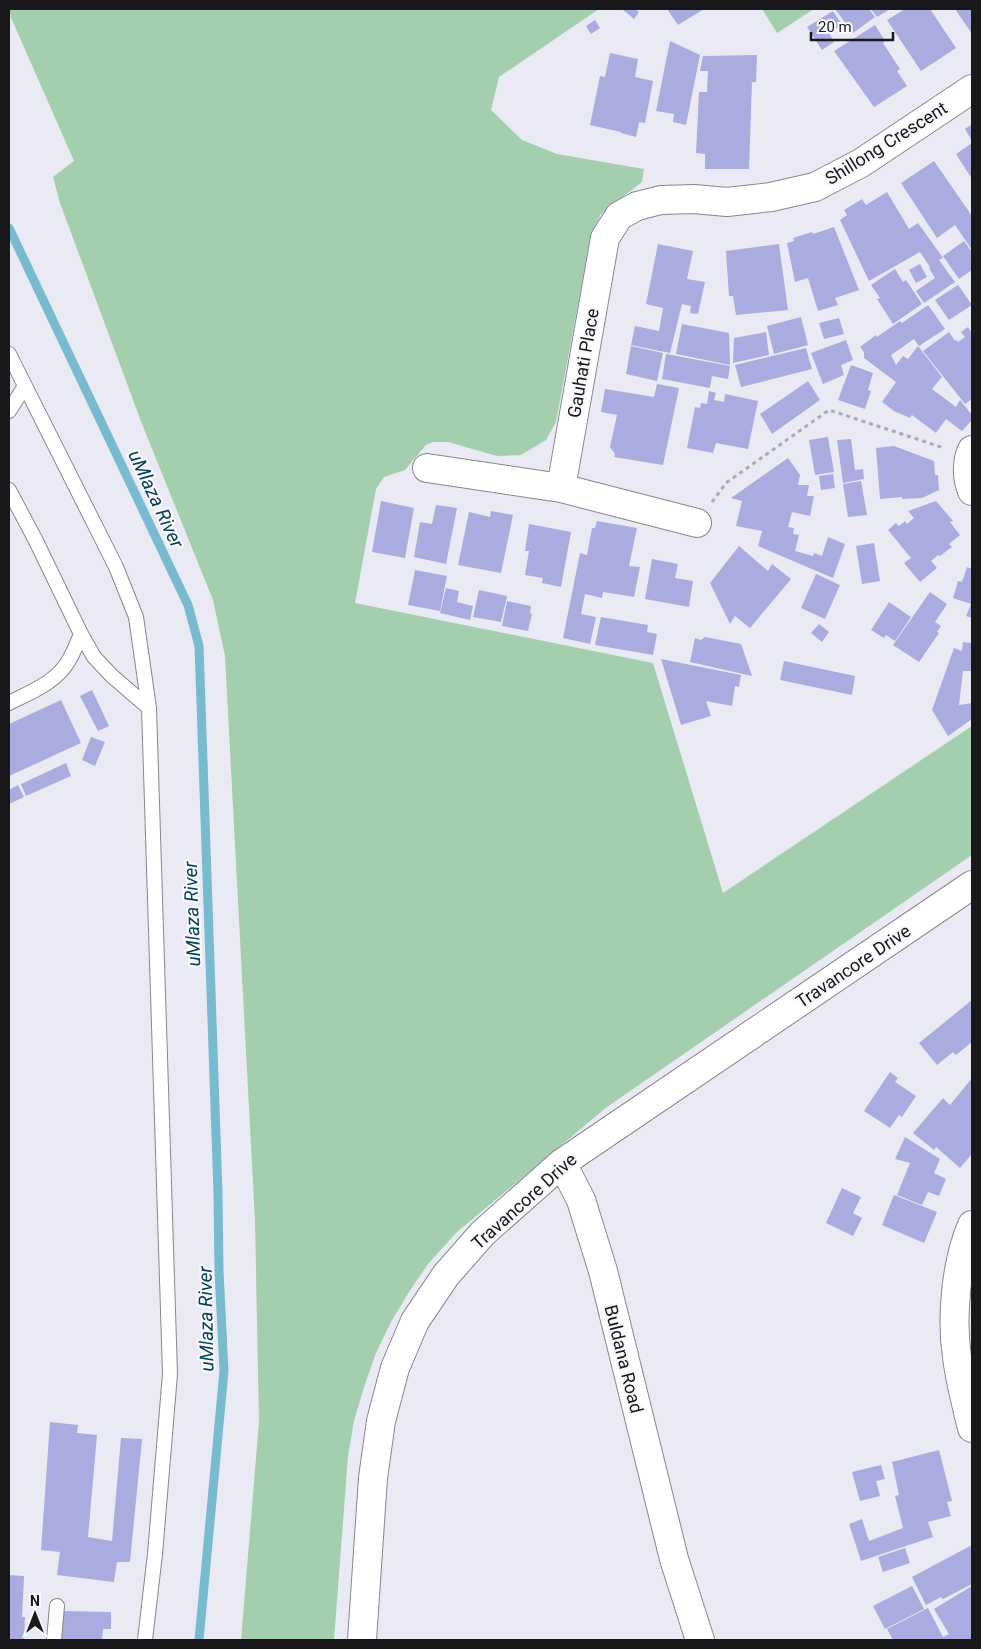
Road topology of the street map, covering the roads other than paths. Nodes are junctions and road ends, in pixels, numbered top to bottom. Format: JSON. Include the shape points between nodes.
{"nodes":[{"id":1,"x":972,"y":89,"type":"edge"},
{"id":2,"x":605,"y":238,"type":"joint"},
{"id":3,"x":9,"y":354,"type":"edge"},
{"id":4,"x":25,"y":386,"type":"junction"},
{"id":5,"x":9,"y":411,"type":"edge"},
{"id":6,"x":970,"y":453,"type":"edge"},
{"id":7,"x":427,"y":468,"type":"dead end"},
{"id":8,"x":561,"y":488,"type":"junction"},
{"id":9,"x":9,"y":490,"type":"edge"},
{"id":10,"x":972,"y":491,"type":"edge"},
{"id":11,"x":697,"y":523,"type":"road end"},
{"id":12,"x":81,"y":634,"type":"junction"},
{"id":13,"x":9,"y":703,"type":"edge"},
{"id":14,"x":149,"y":708,"type":"junction"},
{"id":15,"x":972,"y":885,"type":"edge"},
{"id":16,"x":562,"y":1162,"type":"junction"},
{"id":17,"x":972,"y":1225,"type":"edge"},
{"id":18,"x":972,"y":1428,"type":"edge"},
{"id":19,"x":674,"y":1559,"type":"junction"},
{"id":20,"x":57,"y":1606,"type":"dead end"},
{"id":21,"x":54,"y":1640,"type":"edge"},
{"id":22,"x":145,"y":1640,"type":"edge"},
{"id":23,"x":362,"y":1640,"type":"edge"},
{"id":24,"x":683,"y":1640,"type":"edge"},
{"id":25,"x":700,"y":1640,"type":"edge"}],
"edges":[{"from":1,"to":2,"type":"street","name":"Shillong Crescent","via":[[861,163],[815,188],[772,198],[727,202],[661,200],[637,206],[618,216]]},
{"from":2,"to":8,"type":"street","name":"Gauhati Place"},
{"from":3,"to":4,"type":"lane"},
{"from":4,"to":5,"type":"lane"},
{"from":4,"to":14,"type":"lane","via":[[116,567],[136,617]]},
{"from":6,"to":10,"type":"street","via":[[968,475]]},
{"from":7,"to":8,"type":"street"},
{"from":8,"to":11,"type":"street"},
{"from":9,"to":12,"type":"lane"},
{"from":12,"to":13,"type":"lane","via":[[69,661],[54,678]]},
{"from":12,"to":14,"type":"lane","via":[[94,657]]},
{"from":14,"to":22,"type":"lane","via":[[170,1374]]},
{"from":15,"to":16,"type":"street","name":"Travancore Drive"},
{"from":16,"to":19,"type":"street","name":"Buldana Road","via":[[580,1200],[603,1271]]},
{"from":16,"to":23,"type":"street","name":"Travancore Drive","via":[[483,1234],[446,1275],[415,1321],[395,1368],[381,1421],[373,1478]]},
{"from":17,"to":18,"type":"street","via":[[958,1283],[955,1323],[956,1356]]},
{"from":19,"to":24,"type":"street","name":"Buldana Road"},
{"from":19,"to":25,"type":"street","name":"Buldana Road"},
{"from":20,"to":21,"type":"lane"}]}
